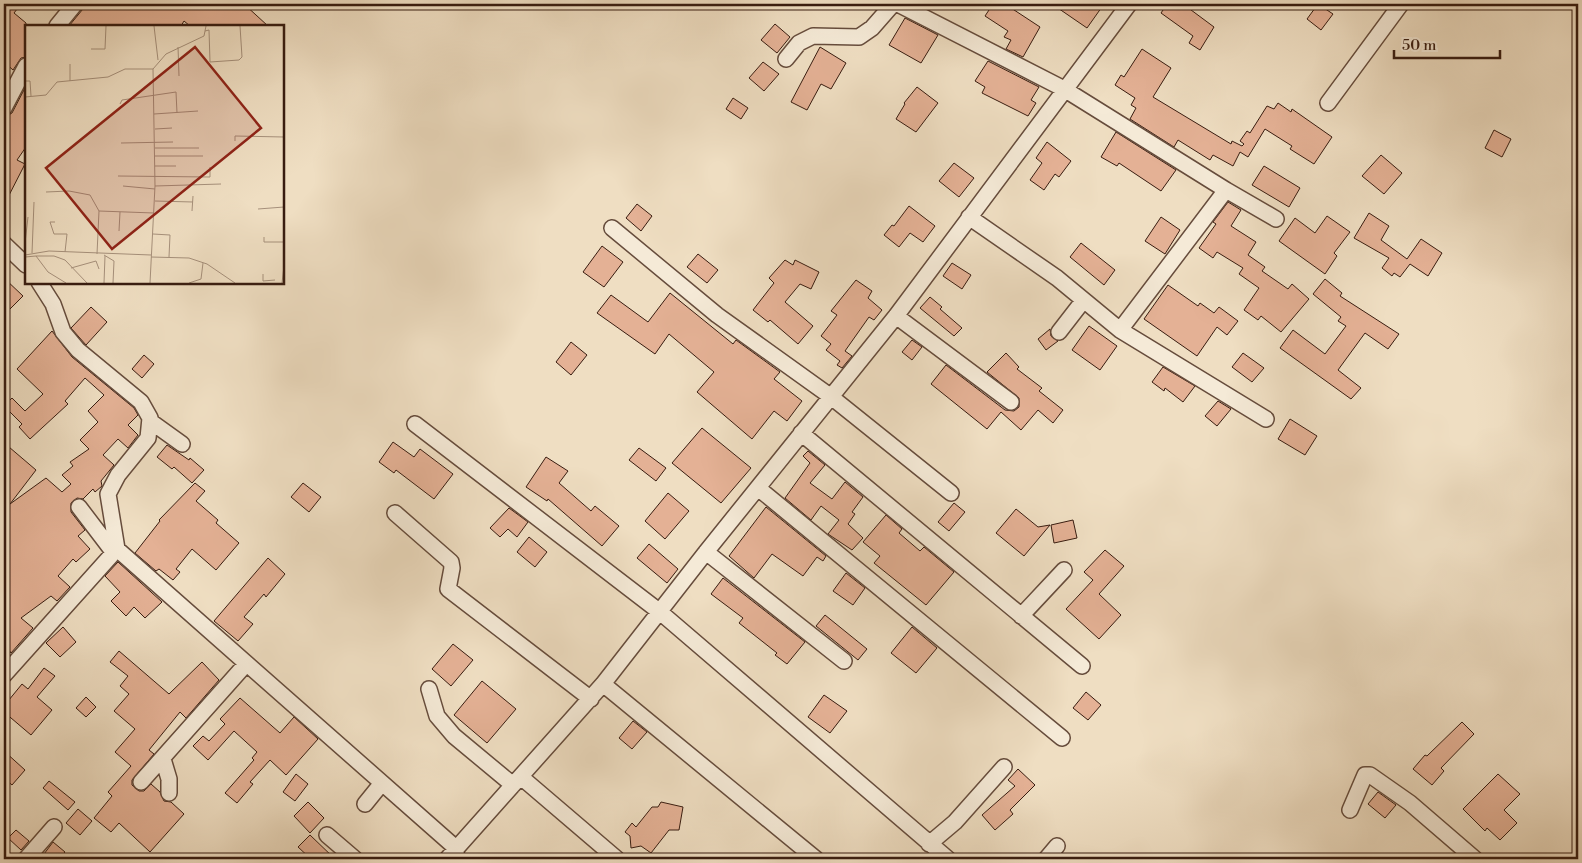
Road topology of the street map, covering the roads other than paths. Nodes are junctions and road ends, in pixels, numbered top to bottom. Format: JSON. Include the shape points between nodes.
{"nodes":[{"id":1,"x":75,"y":4,"type":"edge"},
{"id":2,"x":893,"y":4,"type":"edge"},
{"id":3,"x":898,"y":4,"type":"edge"},
{"id":4,"x":1129,"y":4,"type":"edge"},
{"id":5,"x":1401,"y":4,"type":"edge"},
{"id":6,"x":58,"y":25,"type":"edge"},
{"id":7,"x":786,"y":59,"type":"dead end"},
{"id":8,"x":25,"y":68,"type":"edge"},
{"id":9,"x":1064,"y":89,"type":"junction"},
{"id":10,"x":1328,"y":103,"type":"dead end"},
{"id":11,"x":4,"y":108,"type":"edge"},
{"id":12,"x":1226,"y":190,"type":"junction"},
{"id":13,"x":969,"y":217,"type":"junction"},
{"id":14,"x":1276,"y":219,"type":"dead end"},
{"id":15,"x":612,"y":228,"type":"dead end"},
{"id":16,"x":4,"y":244,"type":"edge"},
{"id":17,"x":25,"y":264,"type":"edge"},
{"id":18,"x":40,"y":284,"type":"edge"},
{"id":19,"x":1083,"y":301,"type":"junction"},
{"id":20,"x":896,"y":316,"type":"junction"},
{"id":21,"x":1120,"y":330,"type":"junction"},
{"id":22,"x":1059,"y":332,"type":"dead end"},
{"id":23,"x":830,"y":396,"type":"junction"},
{"id":24,"x":1011,"y":402,"type":"dead end"},
{"id":25,"x":1266,"y":419,"type":"dead end"},
{"id":26,"x":150,"y":421,"type":"junction"},
{"id":27,"x":415,"y":424,"type":"dead end"},
{"id":28,"x":801,"y":434,"type":"junction"},
{"id":29,"x":182,"y":444,"type":"dead end"},
{"id":30,"x":758,"y":488,"type":"junction"},
{"id":31,"x":951,"y":493,"type":"dead end"},
{"id":32,"x":79,"y":507,"type":"dead end"},
{"id":33,"x":395,"y":512,"type":"dead end"},
{"id":34,"x":116,"y":551,"type":"junction"},
{"id":35,"x":706,"y":552,"type":"junction"},
{"id":36,"x":1064,"y":570,"type":"dead end"},
{"id":37,"x":660,"y":612,"type":"junction"},
{"id":38,"x":1021,"y":616,"type":"junction"},
{"id":39,"x":844,"y":661,"type":"dead end"},
{"id":40,"x":246,"y":664,"type":"junction"},
{"id":41,"x":1082,"y":666,"type":"dead end"},
{"id":42,"x":4,"y":675,"type":"edge"},
{"id":43,"x":603,"y":684,"type":"junction"},
{"id":44,"x":429,"y":689,"type":"dead end"},
{"id":45,"x":591,"y":699,"type":"junction"},
{"id":46,"x":1062,"y":738,"type":"dead end"},
{"id":47,"x":163,"y":759,"type":"junction"},
{"id":48,"x":1004,"y":767,"type":"dead end"},
{"id":49,"x":517,"y":781,"type":"junction"},
{"id":50,"x":141,"y":782,"type":"dead end"},
{"id":51,"x":382,"y":783,"type":"junction"},
{"id":52,"x":169,"y":792,"type":"dead end"},
{"id":53,"x":365,"y":804,"type":"dead end"},
{"id":54,"x":1350,"y":810,"type":"dead end"},
{"id":55,"x":54,"y":827,"type":"dead end"},
{"id":56,"x":327,"y":835,"type":"dead end"},
{"id":57,"x":929,"y":844,"type":"junction"},
{"id":58,"x":1057,"y":846,"type":"dead end"},
{"id":59,"x":452,"y":854,"type":"edge"},
{"id":60,"x":26,"y":859,"type":"edge"},
{"id":61,"x":355,"y":859,"type":"edge"},
{"id":62,"x":617,"y":859,"type":"edge"},
{"id":63,"x":816,"y":859,"type":"edge"},
{"id":64,"x":948,"y":859,"type":"edge"},
{"id":65,"x":1046,"y":859,"type":"edge"},
{"id":66,"x":1475,"y":859,"type":"edge"}],
"edges":[{"from":1,"to":6,"type":"street"},
{"from":2,"to":7,"type":"street","via":[[872,28],[859,36],[813,36],[799,43]]},
{"from":3,"to":9,"type":"street"},
{"from":4,"to":9,"type":"street"},
{"from":5,"to":10,"type":"street"},
{"from":8,"to":11,"type":"street"},
{"from":9,"to":12,"type":"street"},
{"from":9,"to":13,"type":"street"},
{"from":12,"to":14,"type":"street"},
{"from":12,"to":21,"type":"street"},
{"from":13,"to":19,"type":"street","via":[[1057,278]]},
{"from":13,"to":20,"type":"street"},
{"from":15,"to":23,"type":"street","via":[[717,315]]},
{"from":16,"to":17,"type":"street"},
{"from":18,"to":26,"type":"street","via":[[53,304],[63,332],[78,350],[141,402]]},
{"from":19,"to":21,"type":"street"},
{"from":19,"to":22,"type":"street"},
{"from":20,"to":23,"type":"street"},
{"from":20,"to":24,"type":"street"},
{"from":21,"to":25,"type":"street"},
{"from":23,"to":28,"type":"street"},
{"from":23,"to":31,"type":"street"},
{"from":26,"to":29,"type":"street"},
{"from":26,"to":34,"type":"street","via":[[148,438],[118,475],[108,494]]},
{"from":27,"to":37,"type":"street"},
{"from":28,"to":30,"type":"street"},
{"from":28,"to":38,"type":"street"},
{"from":30,"to":35,"type":"street"},
{"from":30,"to":46,"type":"street"},
{"from":32,"to":34,"type":"street"},
{"from":33,"to":45,"type":"street","via":[[451,562],[448,589]]},
{"from":34,"to":40,"type":"street"},
{"from":34,"to":42,"type":"street"},
{"from":35,"to":37,"type":"street"},
{"from":35,"to":39,"type":"street"},
{"from":36,"to":38,"type":"street"},
{"from":37,"to":43,"type":"street"},
{"from":37,"to":57,"type":"street"},
{"from":38,"to":41,"type":"street"},
{"from":40,"to":47,"type":"street"},
{"from":40,"to":51,"type":"street"},
{"from":43,"to":45,"type":"street"},
{"from":43,"to":63,"type":"street"},
{"from":44,"to":49,"type":"street","via":[[437,716],[454,736]]},
{"from":45,"to":49,"type":"street"},
{"from":47,"to":50,"type":"street"},
{"from":47,"to":52,"type":"street"},
{"from":48,"to":57,"type":"street","via":[[954,822]]},
{"from":49,"to":59,"type":"street"},
{"from":49,"to":62,"type":"street"},
{"from":51,"to":53,"type":"street"},
{"from":51,"to":59,"type":"street"},
{"from":54,"to":66,"type":"street","via":[[1365,775],[1370,775],[1410,803]]},
{"from":55,"to":60,"type":"street"},
{"from":56,"to":61,"type":"street"},
{"from":57,"to":64,"type":"street"},
{"from":58,"to":65,"type":"street"}]}
